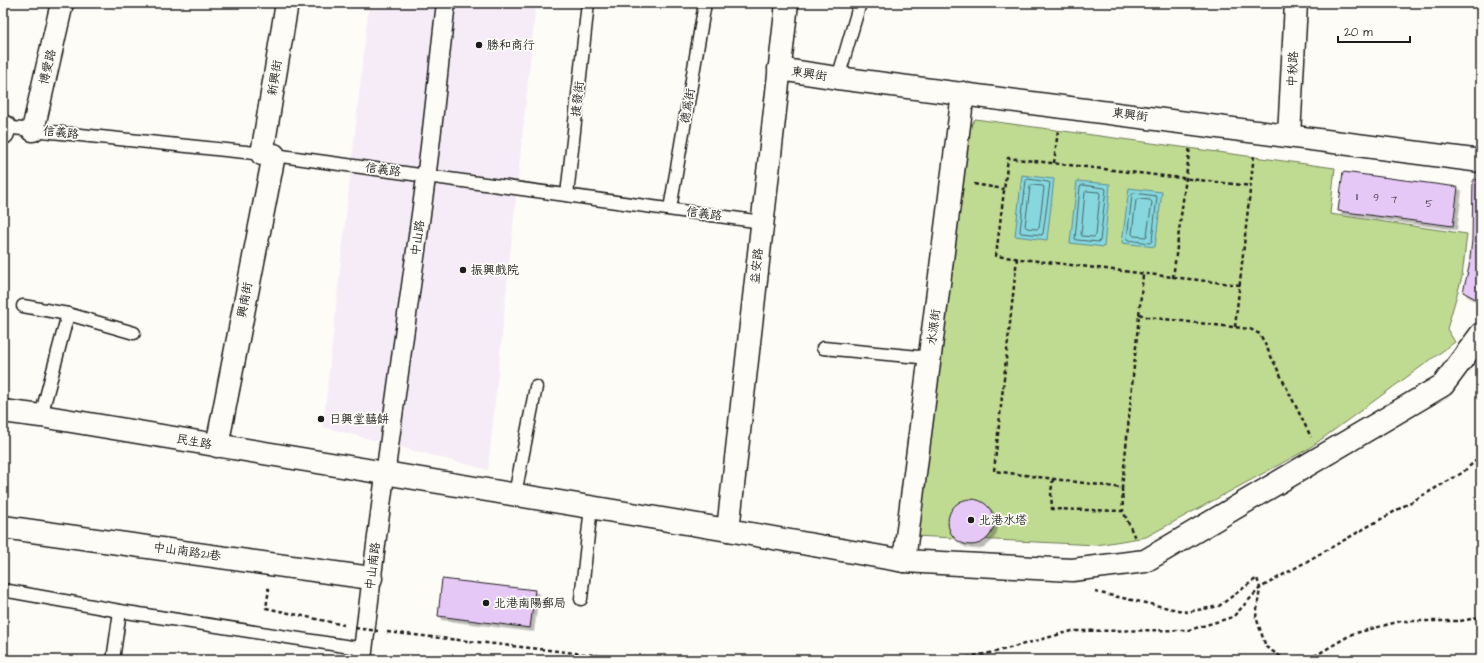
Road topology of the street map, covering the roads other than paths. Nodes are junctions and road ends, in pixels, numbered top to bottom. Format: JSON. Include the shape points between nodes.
{"nodes":[{"id":1,"x":62,"y":3,"type":"edge"},
{"id":2,"x":287,"y":3,"type":"edge"},
{"id":3,"x":446,"y":3,"type":"edge"},
{"id":4,"x":588,"y":3,"type":"edge"},
{"id":5,"x":705,"y":3,"type":"edge"},
{"id":6,"x":786,"y":3,"type":"edge"},
{"id":7,"x":860,"y":3,"type":"edge"},
{"id":8,"x":1296,"y":3,"type":"edge"},
{"id":9,"x":779,"y":69,"type":"junction"},
{"id":10,"x":838,"y":78,"type":"junction"},
{"id":11,"x":963,"y":94,"type":"junction"},
{"id":12,"x":4,"y":129,"type":"edge"},
{"id":13,"x":33,"y":130,"type":"junction"},
{"id":14,"x":1289,"y":136,"type":"junction"},
{"id":15,"x":268,"y":154,"type":"junction"},
{"id":16,"x":1481,"y":161,"type":"edge"},
{"id":17,"x":426,"y":176,"type":"junction"},
{"id":18,"x":567,"y":195,"type":"junction"},
{"id":19,"x":670,"y":209,"type":"junction"},
{"id":20,"x":762,"y":222,"type":"junction"},
{"id":21,"x":23,"y":306,"type":"dead end"},
{"id":22,"x":68,"y":314,"type":"junction"},
{"id":23,"x":134,"y":333,"type":"dead end"},
{"id":24,"x":1481,"y":334,"type":"edge"},
{"id":25,"x":823,"y":348,"type":"dead end"},
{"id":26,"x":930,"y":358,"type":"junction"},
{"id":27,"x":536,"y":387,"type":"dead end"},
{"id":28,"x":3,"y":411,"type":"edge"},
{"id":29,"x":41,"y":416,"type":"junction"},
{"id":30,"x":217,"y":446,"type":"junction"},
{"id":31,"x":385,"y":472,"type":"junction"},
{"id":32,"x":515,"y":494,"type":"junction"},
{"id":33,"x":591,"y":507,"type":"junction"},
{"id":34,"x":3,"y":527,"type":"edge"},
{"id":35,"x":728,"y":530,"type":"junction"},
{"id":36,"x":904,"y":561,"type":"junction"},
{"id":37,"x":371,"y":578,"type":"junction"},
{"id":38,"x":3,"y":590,"type":"edge"},
{"id":39,"x":581,"y":599,"type":"dead end"},
{"id":40,"x":120,"y":611,"type":"junction"},
{"id":41,"x":363,"y":655,"type":"edge"},
{"id":42,"x":113,"y":660,"type":"edge"}],
"edges":[{"from":1,"to":13,"type":"street","name":"博愛路"},
{"from":2,"to":15,"type":"street","name":"新興街"},
{"from":3,"to":17,"type":"street","name":"中山路"},
{"from":4,"to":18,"type":"lane","name":"捷發街"},
{"from":5,"to":19,"type":"lane","name":"德為街"},
{"from":6,"to":9,"type":"street","name":"益安路"},
{"from":7,"to":10,"type":"lane"},
{"from":8,"to":14,"type":"street","name":"中秋路"},
{"from":9,"to":10,"type":"street","name":"東興街"},
{"from":9,"to":20,"type":"street","name":"益安路"},
{"from":10,"to":11,"type":"street","name":"東興街"},
{"from":11,"to":14,"type":"street","name":"東興街"},
{"from":11,"to":26,"type":"street","name":"水源街"},
{"from":12,"to":13,"type":"lane","name":"信義路"},
{"from":13,"to":15,"type":"lane","name":"信義路"},
{"from":14,"to":16,"type":"street","name":"東興街"},
{"from":15,"to":17,"type":"lane","name":"信義路"},
{"from":15,"to":30,"type":"street","name":"興南街"},
{"from":17,"to":18,"type":"lane","name":"信義路"},
{"from":17,"to":31,"type":"street","name":"中山路"},
{"from":18,"to":19,"type":"lane","name":"信義路"},
{"from":19,"to":20,"type":"lane","name":"信義路"},
{"from":20,"to":35,"type":"street","name":"益安路"},
{"from":21,"to":22,"type":"lane"},
{"from":22,"to":23,"type":"lane"},
{"from":22,"to":29,"type":"lane"},
{"from":24,"to":36,"type":"street","name":"民生路","via":[[1443,385],[1145,561],[1072,570]]},
{"from":25,"to":26,"type":"lane"},
{"from":26,"to":36,"type":"street","name":"水源街"},
{"from":27,"to":32,"type":"lane"},
{"from":28,"to":29,"type":"street","name":"民生路"},
{"from":29,"to":30,"type":"street","name":"民生路"},
{"from":30,"to":31,"type":"street","name":"民生路"},
{"from":31,"to":32,"type":"street","name":"民生路"},
{"from":31,"to":37,"type":"street","name":"中山南路"},
{"from":32,"to":33,"type":"street","name":"民生路"},
{"from":33,"to":35,"type":"street","name":"民生路"},
{"from":33,"to":39,"type":"lane"},
{"from":34,"to":37,"type":"street","name":"中山南路21巷"},
{"from":35,"to":36,"type":"street","name":"民生路"},
{"from":37,"to":41,"type":"street","name":"中山南路"},
{"from":38,"to":40,"type":"lane"},
{"from":40,"to":41,"type":"lane"},
{"from":40,"to":42,"type":"lane"}]}
